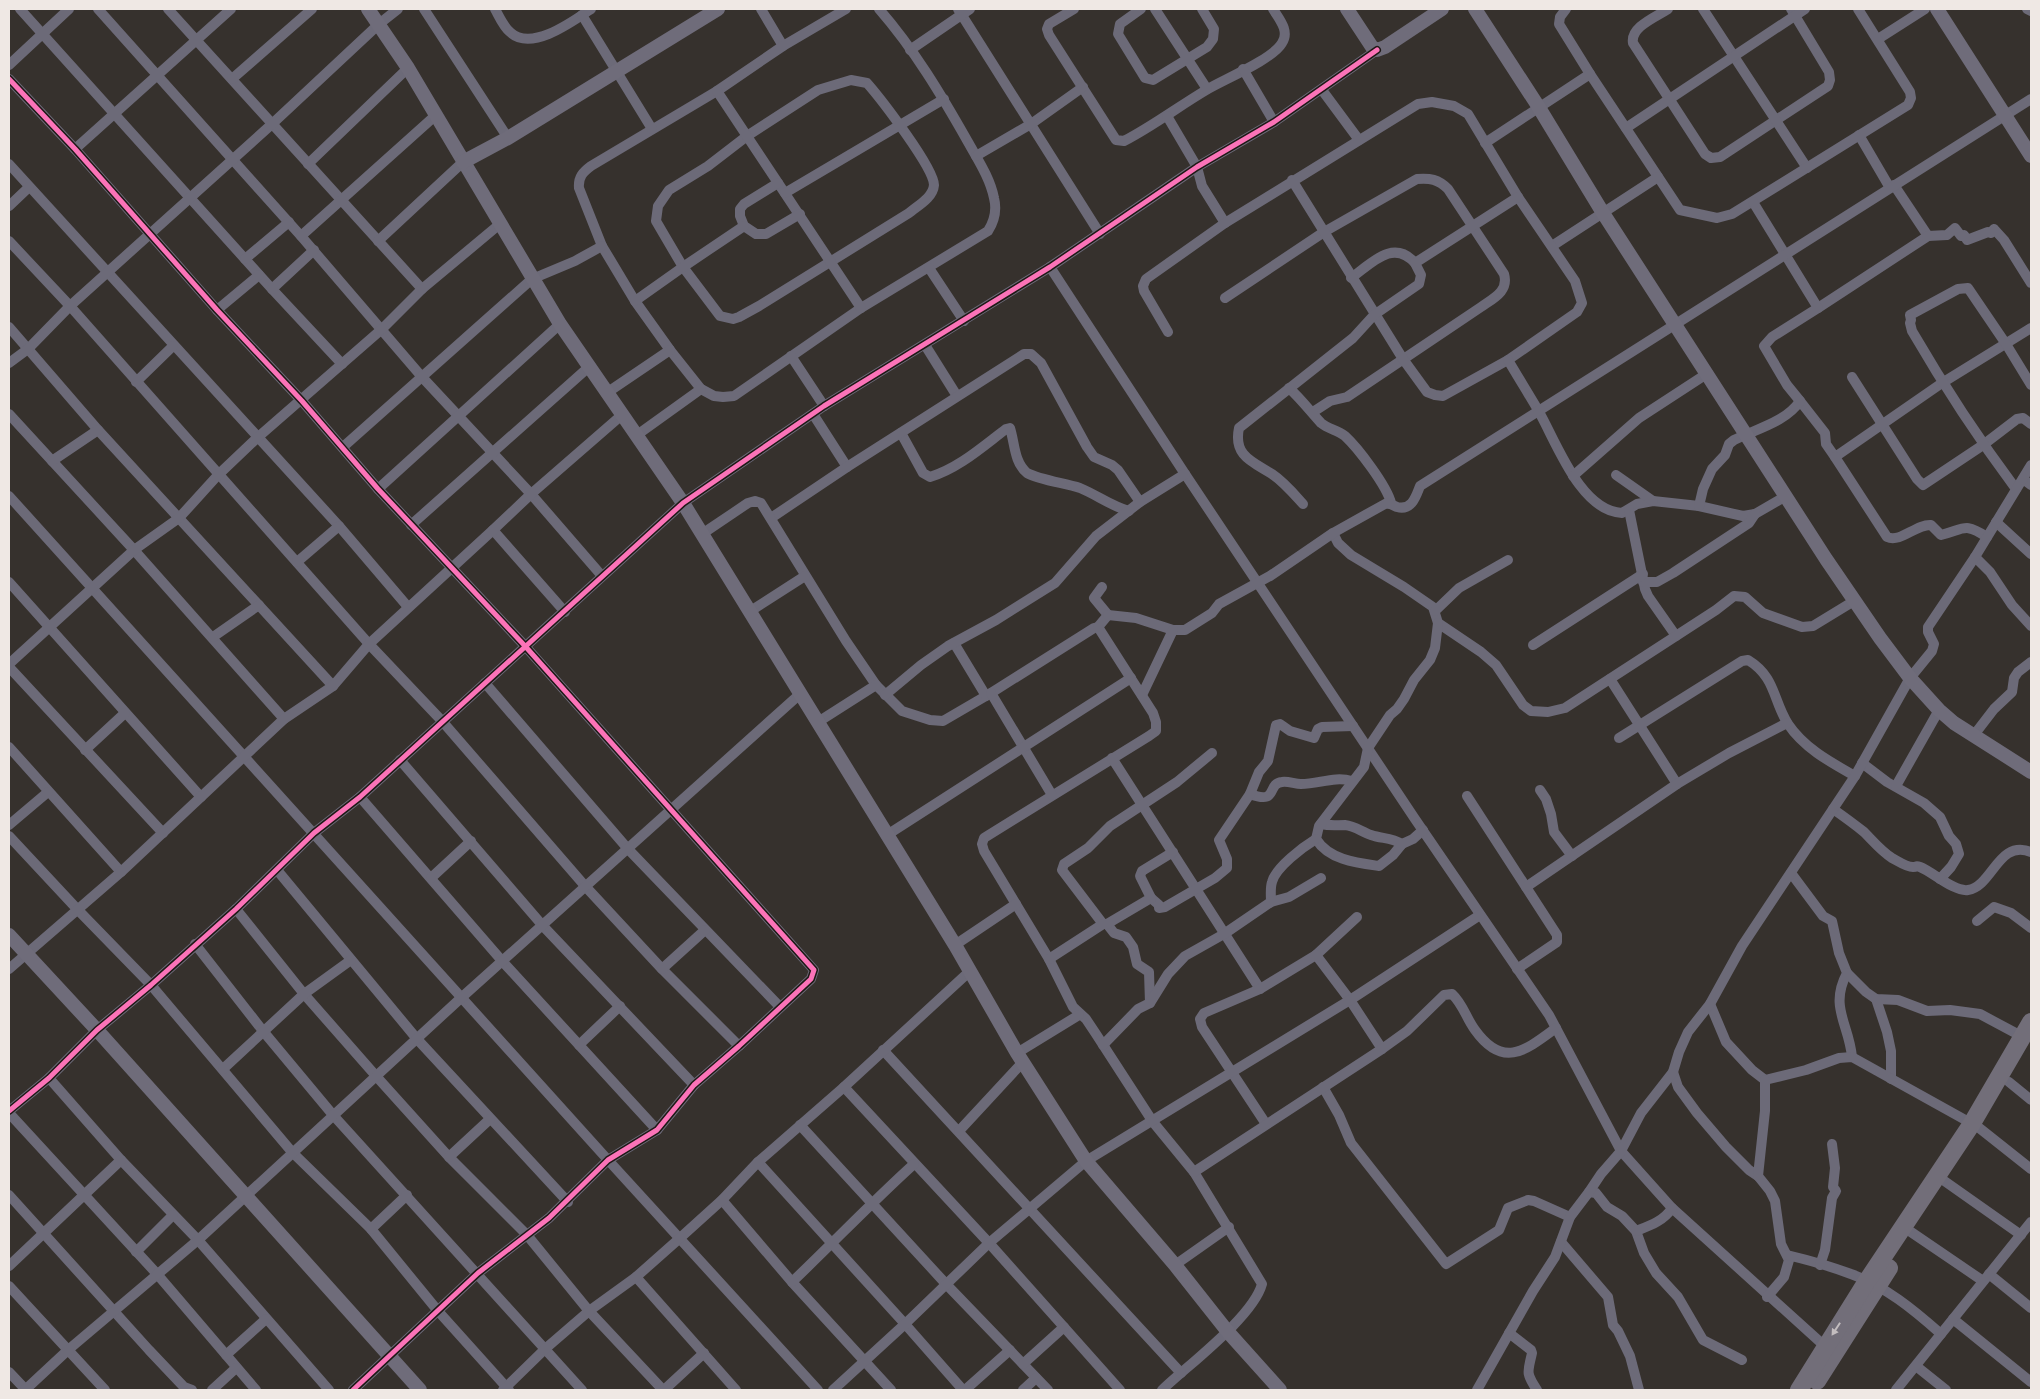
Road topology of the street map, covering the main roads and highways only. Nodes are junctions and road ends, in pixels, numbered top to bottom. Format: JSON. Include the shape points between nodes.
{"nodes":[{"id":1,"x":2028,"y":1034,"type":"edge"},
{"id":2,"x":1974,"y":1126,"type":"junction"},
{"id":3,"x":1872,"y":1284,"type":"junction"},
{"id":4,"x":1830,"y":1351,"type":"junction"},
{"id":5,"x":1799,"y":1390,"type":"edge"},
{"id":6,"x":1812,"y":1390,"type":"edge"}],
"edges":[{"from":1,"to":2,"type":"highway"},
{"from":1,"to":2,"type":"highway","via":[[2008,1082]]},
{"from":2,"to":3,"type":"highway"},
{"from":2,"to":3,"type":"highway","via":[[1911,1232]]},
{"from":3,"to":4,"type":"highway"},
{"from":4,"to":5,"type":"highway"},
{"from":4,"to":6,"type":"highway"}]}
